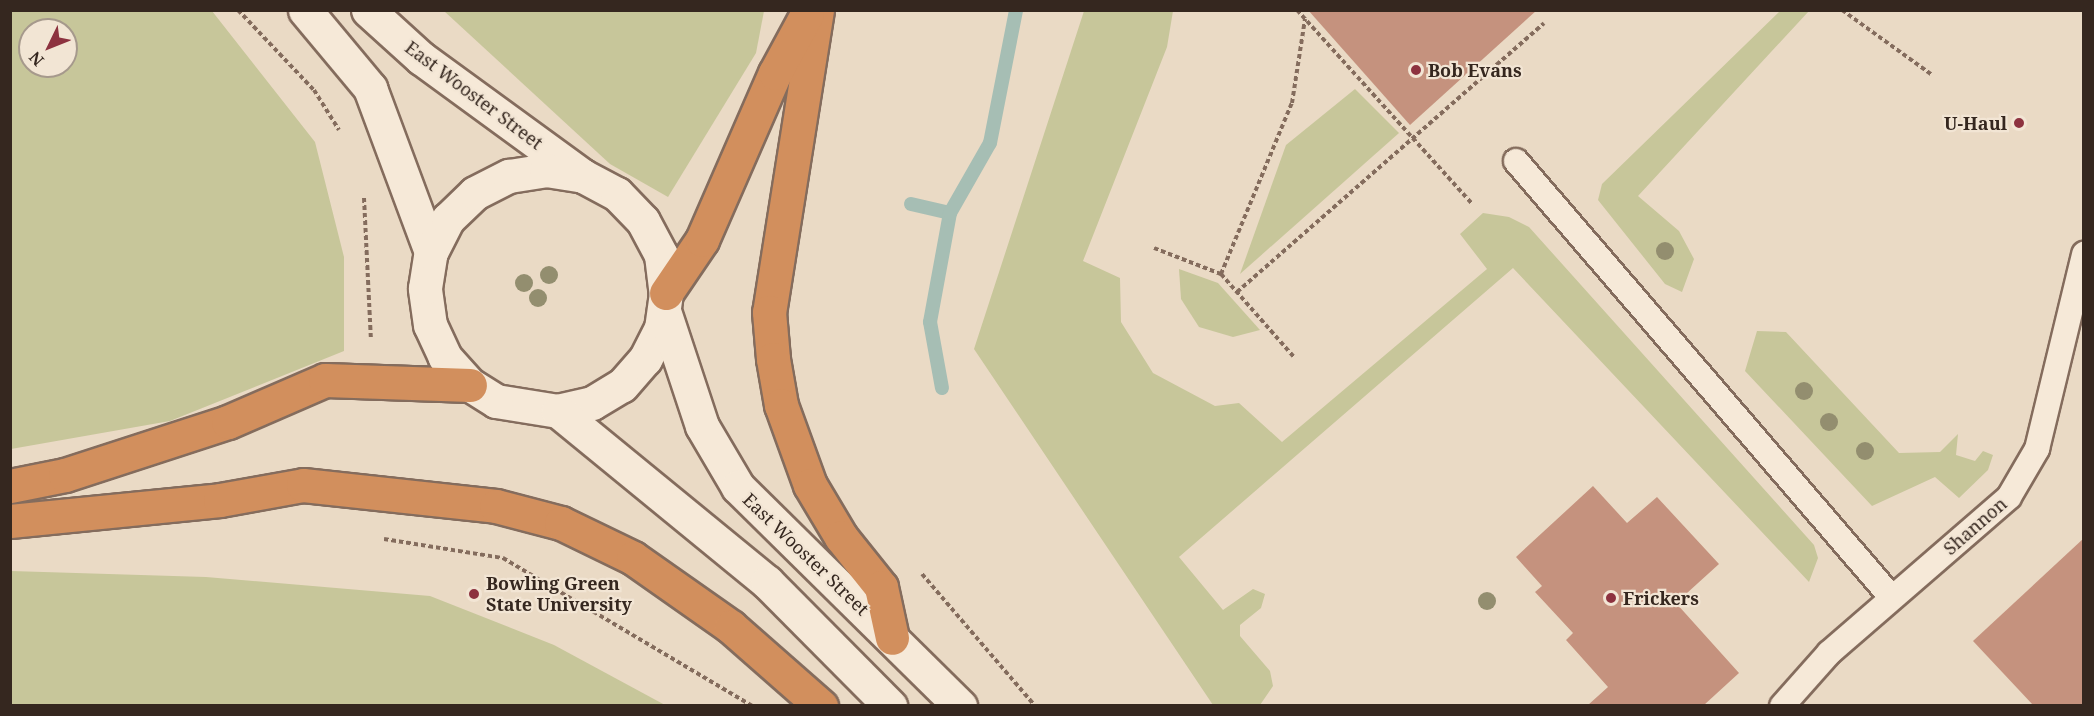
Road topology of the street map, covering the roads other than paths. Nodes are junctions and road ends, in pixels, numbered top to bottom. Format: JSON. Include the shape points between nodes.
{"nodes":[{"id":1,"x":305,"y":10,"type":"edge"},
{"id":2,"x":368,"y":10,"type":"edge"},
{"id":3,"x":809,"y":10,"type":"edge"},
{"id":4,"x":817,"y":10,"type":"edge"},
{"id":5,"x":1516,"y":161,"type":"dead end"},
{"id":6,"x":583,"y":176,"type":"junction"},
{"id":7,"x":431,"y":252,"type":"junction"},
{"id":8,"x":2084,"y":254,"type":"edge"},
{"id":9,"x":665,"y":302,"type":"junction"},
{"id":10,"x":470,"y":385,"type":"junction"},
{"id":11,"x":558,"y":411,"type":"junction"},
{"id":12,"x":10,"y":486,"type":"edge"},
{"id":13,"x":10,"y":521,"type":"edge"},
{"id":14,"x":1892,"y":598,"type":"junction"},
{"id":15,"x":892,"y":638,"type":"junction"},
{"id":16,"x":821,"y":705,"type":"edge"},
{"id":17,"x":890,"y":705,"type":"edge"},
{"id":18,"x":960,"y":705,"type":"edge"},
{"id":19,"x":1782,"y":705,"type":"edge"}],
"edges":[{"from":1,"to":7,"type":"main road","name":"East Wooster Street","via":[[370,88]]},
{"from":2,"to":6,"type":"main road","name":"East Wooster Street","via":[[421,58]]},
{"from":3,"to":9,"type":"highway","via":[[775,73],[702,240]]},
{"from":4,"to":15,"type":"highway","via":[[770,300],[773,359],[781,405],[810,485],[841,537],[881,587]]},
{"from":5,"to":14,"type":"lane"},
{"from":6,"to":7,"type":"main road","name":"East Wooster Street","via":[[537,171],[509,176],[475,193],[448,219]]},
{"from":6,"to":9,"type":"main road","name":"East Wooster Street","via":[[617,194],[643,221],[661,255]]},
{"from":7,"to":10,"type":"main road","name":"East Wooster Street","via":[[425,288],[430,325],[445,357]]},
{"from":8,"to":14,"type":"lane","name":"Shannon","via":[[2037,449],[2009,497]]},
{"from":9,"to":11,"type":"main road","name":"East Wooster Street","via":[[645,359],[622,385],[592,403]]},
{"from":9,"to":15,"type":"main road","name":"East Wooster Street","via":[[702,426],[738,487]]},
{"from":10,"to":11,"type":"main road","name":"East Wooster Street","via":[[506,404]]},
{"from":10,"to":12,"type":"highway","via":[[325,380],[228,422],[65,475]]},
{"from":11,"to":17,"type":"main road","via":[[767,582]]},
{"from":13,"to":16,"type":"highway","via":[[220,500],[303,485],[496,506],[561,524],[633,558],[731,627]]},
{"from":14,"to":19,"type":"lane","name":"Shannon","via":[[1829,653]]},
{"from":15,"to":18,"type":"main road","name":"East Wooster Street"}]}
